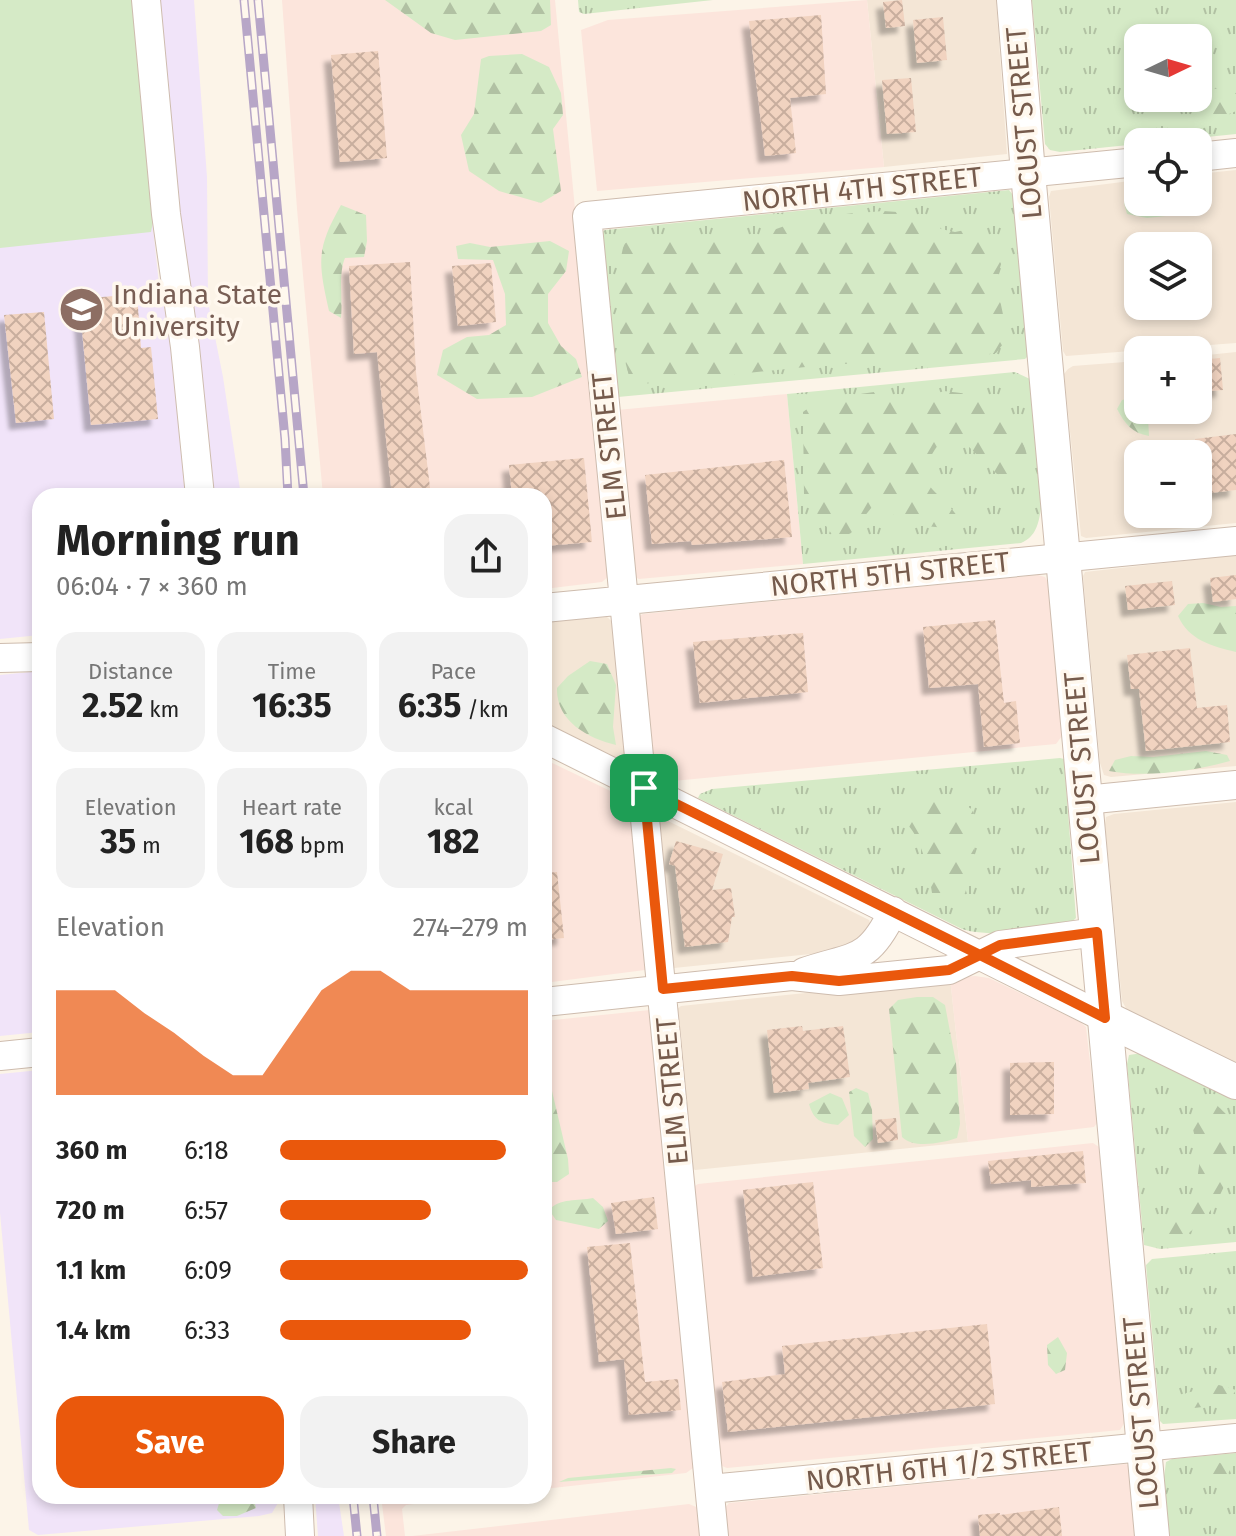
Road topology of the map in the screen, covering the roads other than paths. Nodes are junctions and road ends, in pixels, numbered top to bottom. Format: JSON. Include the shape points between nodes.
{"nodes":[{"id":1,"x":146,"y":0,"type":"edge"},
{"id":2,"x":1014,"y":0,"type":"edge"},
{"id":3,"x":1236,"y":153,"type":"edge"},
{"id":4,"x":1212,"y":156,"type":"edge"},
{"id":5,"x":1124,"y":163,"type":"edge"},
{"id":6,"x":1028,"y":173,"type":"junction"},
{"id":7,"x":587,"y":216,"type":"joint"},
{"id":8,"x":199,"y":488,"type":"edge"},
{"id":9,"x":1236,"y":541,"type":"edge"},
{"id":10,"x":1063,"y":557,"type":"junction"},
{"id":11,"x":624,"y":599,"type":"junction"},
{"id":12,"x":552,"y":607,"type":"edge"},
{"id":13,"x":32,"y":653,"type":"edge"},
{"id":14,"x":32,"y":657,"type":"edge"},
{"id":15,"x":3,"y":658,"type":"edge"},
{"id":16,"x":552,"y":742,"type":"edge"},
{"id":17,"x":1236,"y":785,"type":"edge"},
{"id":18,"x":644,"y":788,"type":"junction"},
{"id":19,"x":1085,"y":800,"type":"junction"},
{"id":20,"x":893,"y":911,"type":"junction"},
{"id":21,"x":1097,"y":932,"type":"junction"},
{"id":22,"x":980,"y":955,"type":"junction"},
{"id":23,"x":792,"y":976,"type":"junction"},
{"id":24,"x":663,"y":989,"type":"junction"},
{"id":25,"x":552,"y":1001,"type":"edge"},
{"id":26,"x":1105,"y":1018,"type":"junction"},
{"id":27,"x":32,"y":1053,"type":"edge"},
{"id":28,"x":0,"y":1056,"type":"edge"},
{"id":29,"x":1236,"y":1082,"type":"edge"},
{"id":30,"x":1236,"y":1438,"type":"edge"},
{"id":31,"x":1144,"y":1447,"type":"junction"},
{"id":32,"x":710,"y":1489,"type":"junction"},
{"id":33,"x":298,"y":1504,"type":"edge"},
{"id":34,"x":300,"y":1536,"type":"edge"},
{"id":35,"x":714,"y":1536,"type":"edge"},
{"id":36,"x":1152,"y":1536,"type":"edge"}],
"edges":[{"from":1,"to":8,"type":"street"},
{"from":2,"to":6,"type":"street","name":"LOCUST STREET"},
{"from":3,"to":4,"type":"street"},
{"from":5,"to":6,"type":"street","name":"NORTH 4TH STREET"},
{"from":6,"to":7,"type":"street","name":"NORTH 4TH STREET"},
{"from":6,"to":10,"type":"street","name":"LOCUST STREET"},
{"from":7,"to":11,"type":"street","name":"ELM STREET"},
{"from":9,"to":10,"type":"street","name":"NORTH 5TH STREET"},
{"from":10,"to":11,"type":"street","name":"NORTH 5TH STREET"},
{"from":10,"to":19,"type":"street","name":"LOCUST STREET"},
{"from":11,"to":12,"type":"street","name":"NORTH 5TH STREET"},
{"from":11,"to":18,"type":"street","name":"ELM STREET"},
{"from":13,"to":15,"type":"street"},
{"from":14,"to":15,"type":"street"},
{"from":16,"to":18,"type":"street"},
{"from":17,"to":19,"type":"street"},
{"from":18,"to":20,"type":"street"},
{"from":18,"to":24,"type":"street","name":"ELM STREET"},
{"from":19,"to":21,"type":"street","name":"LOCUST STREET"},
{"from":20,"to":22,"type":"street"},
{"from":20,"to":23,"type":"street","via":[[866,952]]},
{"from":21,"to":22,"type":"street","via":[[1000,945]]},
{"from":21,"to":26,"type":"street","name":"LOCUST STREET"},
{"from":22,"to":23,"type":"street","via":[[949,970],[839,981]]},
{"from":22,"to":26,"type":"street"},
{"from":23,"to":24,"type":"street"},
{"from":24,"to":25,"type":"street"},
{"from":24,"to":32,"type":"street","name":"ELM STREET"},
{"from":26,"to":29,"type":"street"},
{"from":26,"to":31,"type":"street","name":"LOCUST STREET"},
{"from":27,"to":28,"type":"street"},
{"from":30,"to":31,"type":"street","name":"NORTH 6TH 1/2 STREET"},
{"from":31,"to":32,"type":"street","name":"NORTH 6TH 1/2 STREET"},
{"from":31,"to":36,"type":"street","name":"LOCUST STREET"},
{"from":32,"to":35,"type":"street","name":"ELM STREET"},
{"from":33,"to":34,"type":"street"}]}
